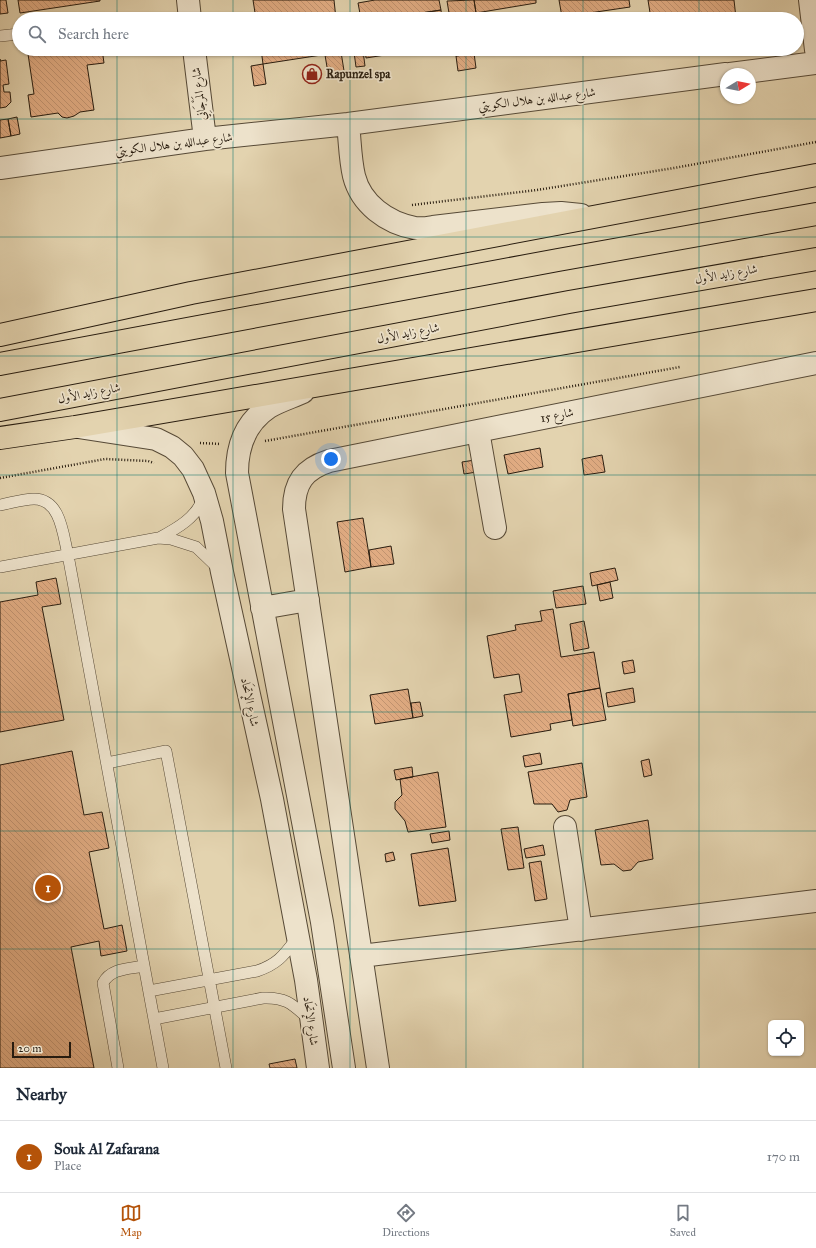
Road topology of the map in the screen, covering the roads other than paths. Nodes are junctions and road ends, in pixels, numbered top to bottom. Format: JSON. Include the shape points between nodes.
{"nodes":[{"id":1,"x":188,"y":0,"type":"edge"},
{"id":2,"x":810,"y":0,"type":"edge"},
{"id":3,"x":189,"y":12,"type":"edge"},
{"id":4,"x":12,"y":35,"type":"edge"},
{"id":5,"x":0,"y":36,"type":"edge"},
{"id":6,"x":816,"y":50,"type":"edge"},
{"id":7,"x":195,"y":56,"type":"edge"},
{"id":8,"x":816,"y":63,"type":"edge"},
{"id":9,"x":756,"y":71,"type":"edge"},
{"id":10,"x":720,"y":75,"type":"edge"},
{"id":11,"x":348,"y":124,"type":"junction"},
{"id":12,"x":205,"y":139,"type":"junction"},
{"id":13,"x":0,"y":168,"type":"edge"},
{"id":14,"x":816,"y":175,"type":"edge"},
{"id":15,"x":816,"y":214,"type":"edge"},
{"id":16,"x":596,"y":217,"type":"junction"},
{"id":17,"x":816,"y":258,"type":"edge"},
{"id":18,"x":816,"y":300,"type":"edge"},
{"id":19,"x":0,"y":335,"type":"edge"},
{"id":20,"x":816,"y":363,"type":"edge"},
{"id":21,"x":0,"y":364,"type":"edge"},
{"id":22,"x":315,"y":386,"type":"junction"},
{"id":23,"x":0,"y":410,"type":"edge"},
{"id":24,"x":75,"y":427,"type":"junction"},
{"id":25,"x":478,"y":431,"type":"junction"},
{"id":26,"x":0,"y":438,"type":"edge"},
{"id":27,"x":204,"y":493,"type":"junction"},
{"id":28,"x":0,"y":504,"type":"edge"},
{"id":29,"x":495,"y":528,"type":"dead end"},
{"id":30,"x":158,"y":538,"type":"junction"},
{"id":31,"x":68,"y":555,"type":"junction"},
{"id":32,"x":0,"y":567,"type":"edge"},
{"id":33,"x":222,"y":572,"type":"junction"},
{"id":34,"x":308,"y":600,"type":"junction"},
{"id":35,"x":262,"y":608,"type":"junction"},
{"id":36,"x":107,"y":763,"type":"junction"},
{"id":37,"x":565,"y":827,"type":"dead end"},
{"id":38,"x":816,"y":901,"type":"edge"},
{"id":39,"x":581,"y":930,"type":"junction"},
{"id":40,"x":298,"y":936,"type":"junction"},
{"id":41,"x":361,"y":956,"type":"junction"},
{"id":42,"x":144,"y":966,"type":"junction"},
{"id":43,"x":210,"y":980,"type":"junction"},
{"id":44,"x":149,"y":991,"type":"junction"},
{"id":45,"x":215,"y":1007,"type":"junction"},
{"id":46,"x":154,"y":1019,"type":"junction"},
{"id":47,"x":311,"y":1020,"type":"junction"},
{"id":48,"x":118,"y":1068,"type":"edge"},
{"id":49,"x":163,"y":1068,"type":"edge"},
{"id":50,"x":226,"y":1068,"type":"edge"},
{"id":51,"x":318,"y":1068,"type":"edge"},
{"id":52,"x":344,"y":1068,"type":"edge"},
{"id":53,"x":378,"y":1068,"type":"edge"}],
"edges":[{"from":1,"to":3,"type":"street"},
{"from":2,"to":6,"type":"street"},
{"from":4,"to":5,"type":"lane"},
{"from":7,"to":12,"type":"street","name":"شارع المَرْجَانِي"},
{"from":8,"to":9,"type":"street"},
{"from":10,"to":11,"type":"street","name":"شارع عبدالله بن هلال الكويتي"},
{"from":11,"to":12,"type":"street","name":"شارع عبدالله بن هلال الكويتي"},
{"from":11,"to":16,"type":"street","via":[[354,177],[361,192],[371,206],[384,217],[400,224],[416,228],[433,227],[561,213]]},
{"from":12,"to":13,"type":"street","name":"شارع عبدالله بن هلال الكويتي"},
{"from":14,"to":16,"type":"main road"},
{"from":15,"to":21,"type":"main road","via":[[542,262]]},
{"from":16,"to":19,"type":"main road","via":[[191,293]]},
{"from":17,"to":23,"type":"main road","name":"شارع زايد الأول"},
{"from":18,"to":22,"type":"main road"},
{"from":20,"to":25,"type":"street","name":"شارع 15"},
{"from":22,"to":24,"type":"main road"},
{"from":22,"to":35,"type":"street","via":[[263,412],[250,424],[240,445],[237,463],[238,484]]},
{"from":24,"to":26,"type":"main road"},
{"from":24,"to":27,"type":"street","name":"شارع الإتحَاد","via":[[156,439],[172,447],[193,469]]},
{"from":25,"to":29,"type":"street"},
{"from":25,"to":34,"type":"street","name":"شارع 15","via":[[329,461],[309,470],[297,485],[294,497]]},
{"from":27,"to":30,"type":"lane","via":[[201,504],[192,515]]},
{"from":27,"to":33,"type":"street","name":"شارع الإتحَاد"},
{"from":28,"to":31,"type":"lane","via":[[35,499],[46,502],[55,510],[60,522]]},
{"from":30,"to":31,"type":"lane"},
{"from":30,"to":33,"type":"lane","via":[[171,539],[196,547]]},
{"from":31,"to":32,"type":"lane"},
{"from":31,"to":36,"type":"lane"},
{"from":33,"to":40,"type":"street","name":"شارع الإتحَاد","via":[[272,799]]},
{"from":34,"to":35,"type":"street"},
{"from":34,"to":41,"type":"street"},
{"from":35,"to":52,"type":"street","via":[[323,928]]},
{"from":36,"to":42,"type":"lane"},
{"from":36,"to":43,"type":"lane","via":[[166,751]]},
{"from":37,"to":39,"type":"street"},
{"from":38,"to":39,"type":"street"},
{"from":39,"to":41,"type":"street"},
{"from":40,"to":43,"type":"lane","via":[[285,955],[268,967]]},
{"from":40,"to":47,"type":"street","name":"شارع الإتحَاد"},
{"from":41,"to":53,"type":"street"},
{"from":42,"to":44,"type":"lane"},
{"from":42,"to":48,"type":"lane","via":[[114,972],[106,977],[103,983]]},
{"from":43,"to":44,"type":"lane"},
{"from":43,"to":45,"type":"lane"},
{"from":44,"to":46,"type":"lane"},
{"from":45,"to":46,"type":"lane"},
{"from":45,"to":47,"type":"lane","via":[[274,997],[295,1006]]},
{"from":45,"to":50,"type":"lane"},
{"from":46,"to":49,"type":"lane"},
{"from":47,"to":51,"type":"street","name":"شارع الإتحَاد"}]}
